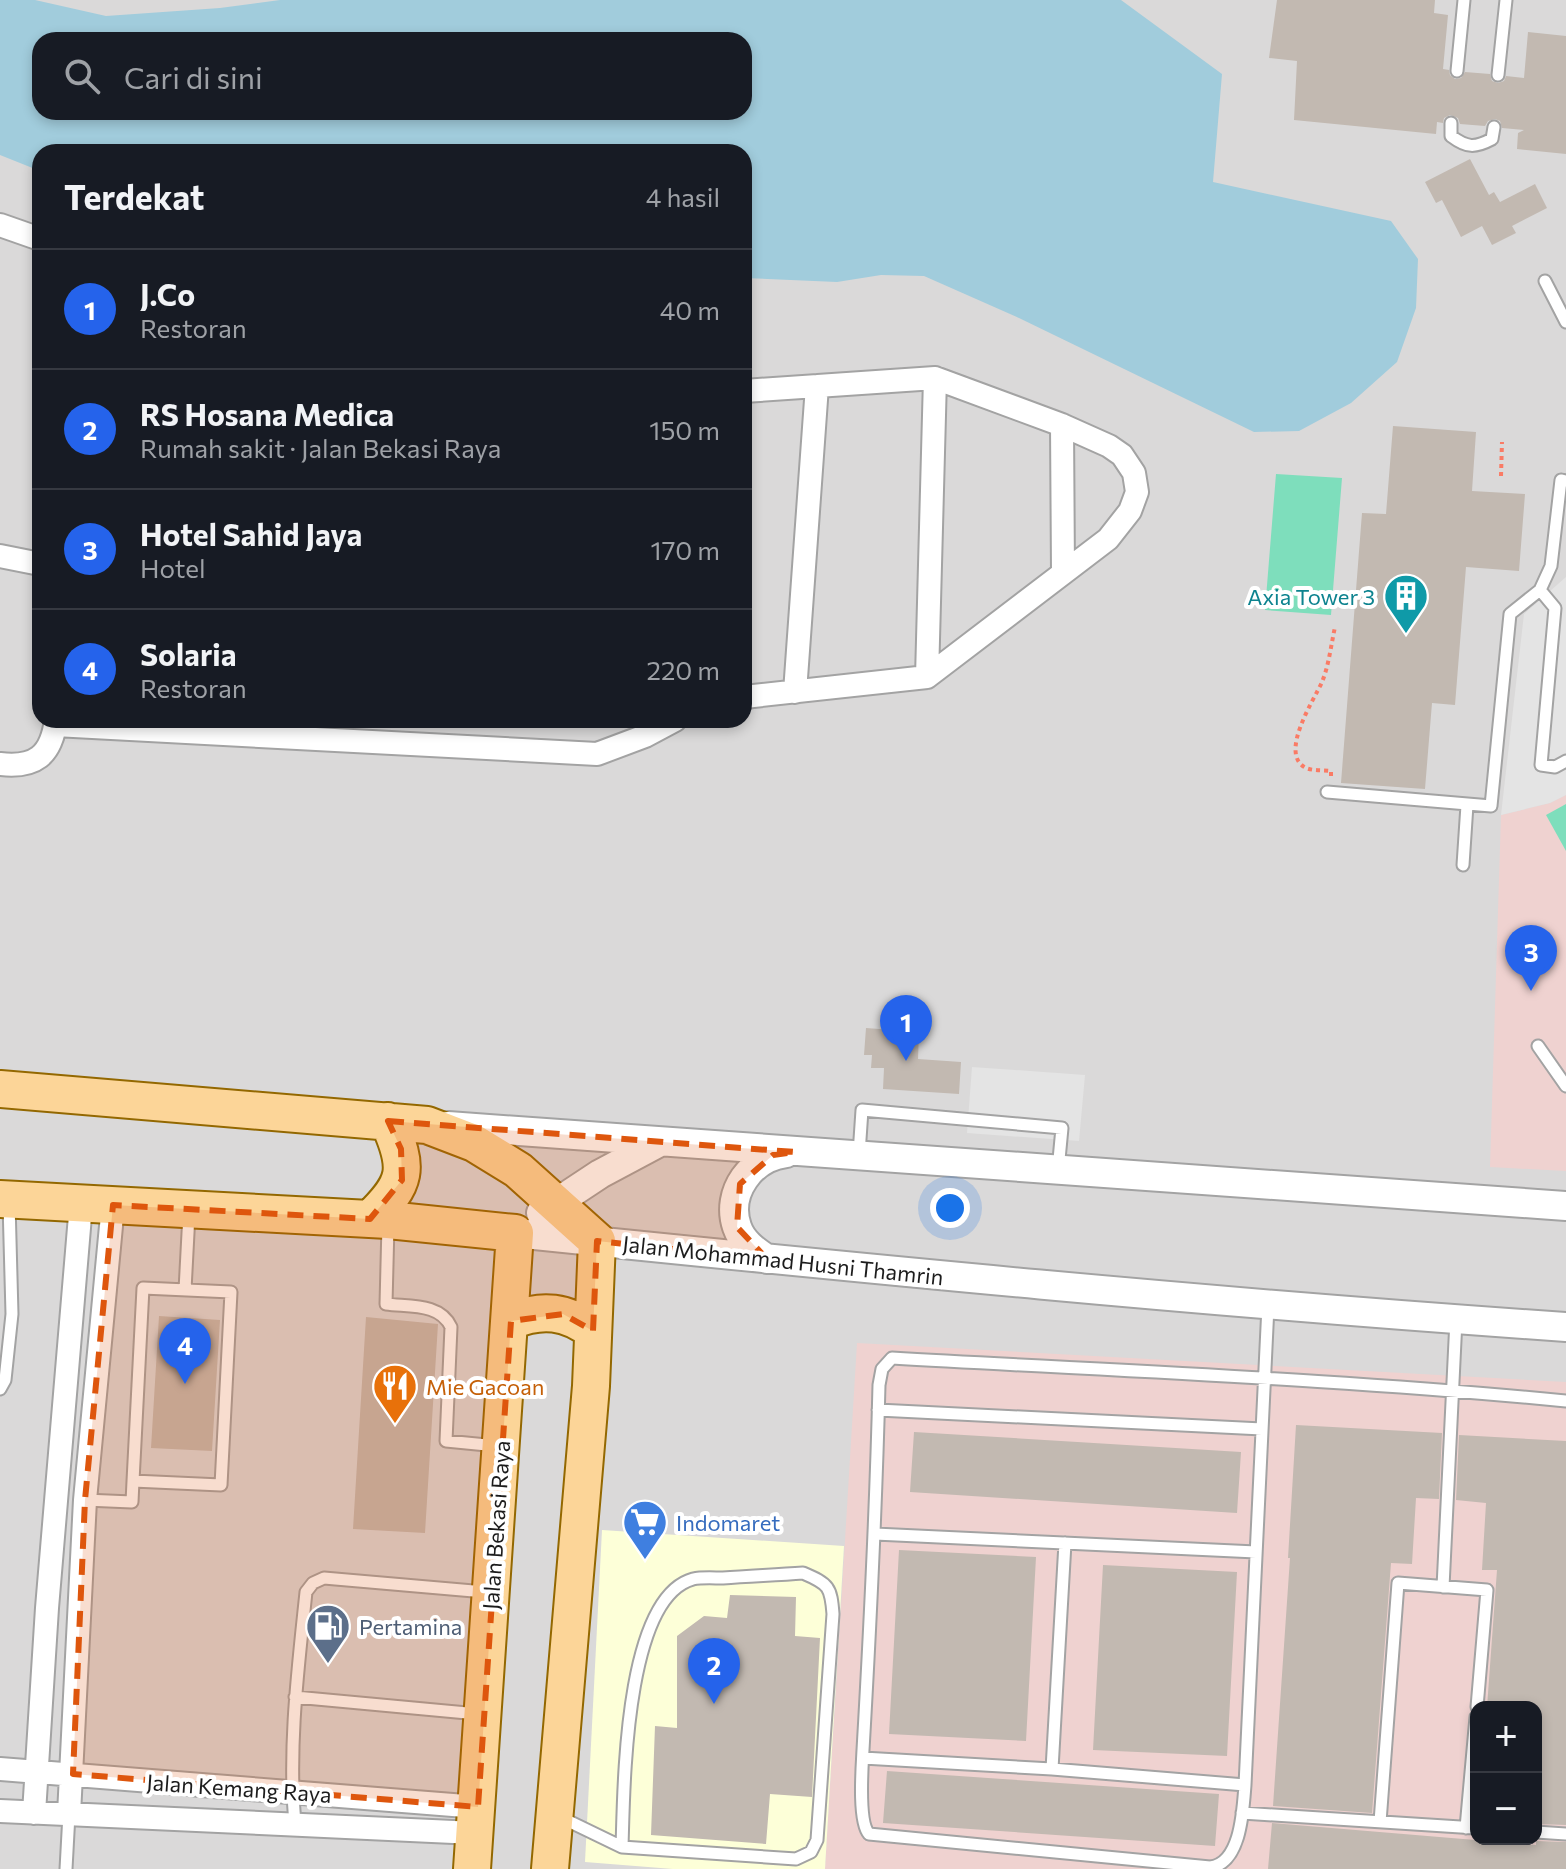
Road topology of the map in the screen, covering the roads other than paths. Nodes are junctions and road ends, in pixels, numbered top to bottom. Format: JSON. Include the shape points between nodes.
{"nodes":[{"id":1,"x":1464,"y":0,"type":"edge"},
{"id":2,"x":1506,"y":0,"type":"edge"},
{"id":3,"x":1457,"y":71,"type":"dead end"},
{"id":4,"x":1498,"y":75,"type":"dead end"},
{"id":5,"x":1451,"y":123,"type":"dead end"},
{"id":6,"x":1494,"y":127,"type":"dead end"},
{"id":7,"x":0,"y":225,"type":"edge"},
{"id":8,"x":32,"y":236,"type":"edge"},
{"id":9,"x":1545,"y":281,"type":"dead end"},
{"id":10,"x":1566,"y":322,"type":"edge"},
{"id":11,"x":935,"y":378,"type":"junction"},
{"id":12,"x":817,"y":386,"type":"junction"},
{"id":13,"x":752,"y":390,"type":"edge"},
{"id":14,"x":1062,"y":425,"type":"junction"},
{"id":15,"x":1566,"y":481,"type":"edge"},
{"id":16,"x":0,"y":556,"type":"edge"},
{"id":17,"x":32,"y":562,"type":"edge"},
{"id":18,"x":1063,"y":573,"type":"junction"},
{"id":19,"x":1540,"y":590,"type":"junction"},
{"id":20,"x":927,"y":677,"type":"junction"},
{"id":21,"x":795,"y":692,"type":"junction"},
{"id":22,"x":752,"y":696,"type":"edge"},
{"id":23,"x":54,"y":728,"type":"edge"},
{"id":24,"x":157,"y":728,"type":"edge"},
{"id":25,"x":660,"y":728,"type":"edge"},
{"id":26,"x":1566,"y":761,"type":"edge"},
{"id":27,"x":0,"y":764,"type":"edge"},
{"id":28,"x":1327,"y":792,"type":"road end"},
{"id":29,"x":1467,"y":805,"type":"junction"},
{"id":30,"x":1463,"y":865,"type":"dead end"},
{"id":31,"x":1538,"y":1046,"type":"dead end"},
{"id":32,"x":1566,"y":1086,"type":"edge"},
{"id":33,"x":0,"y":1089,"type":"edge"},
{"id":34,"x":388,"y":1121,"type":"junction"},
{"id":35,"x":427,"y":1125,"type":"junction"},
{"id":36,"x":661,"y":1142,"type":"junction"},
{"id":37,"x":795,"y":1152,"type":"junction"},
{"id":38,"x":858,"y":1157,"type":"junction"},
{"id":39,"x":1058,"y":1171,"type":"junction"},
{"id":40,"x":4,"y":1200,"type":"edge"},
{"id":41,"x":557,"y":1202,"type":"junction"},
{"id":42,"x":1559,"y":1202,"type":"edge"},
{"id":43,"x":97,"y":1205,"type":"junction"},
{"id":44,"x":189,"y":1209,"type":"junction"},
{"id":45,"x":379,"y":1219,"type":"junction"},
{"id":46,"x":515,"y":1233,"type":"junction"},
{"id":47,"x":597,"y":1241,"type":"junction"},
{"id":48,"x":767,"y":1259,"type":"junction"},
{"id":49,"x":185,"y":1290,"type":"junction"},
{"id":50,"x":1268,"y":1306,"type":"junction"},
{"id":51,"x":1456,"y":1320,"type":"junction"},
{"id":52,"x":511,"y":1321,"type":"junction"},
{"id":53,"x":1566,"y":1327,"type":"edge"},
{"id":54,"x":593,"y":1331,"type":"junction"},
{"id":55,"x":1264,"y":1380,"type":"junction"},
{"id":56,"x":0,"y":1389,"type":"edge"},
{"id":57,"x":1452,"y":1390,"type":"junction"},
{"id":58,"x":1566,"y":1401,"type":"edge"},
{"id":59,"x":878,"y":1410,"type":"junction"},
{"id":60,"x":1262,"y":1429,"type":"junction"},
{"id":61,"x":502,"y":1446,"type":"junction"},
{"id":62,"x":133,"y":1481,"type":"junction"},
{"id":63,"x":85,"y":1500,"type":"junction"},
{"id":64,"x":875,"y":1534,"type":"junction"},
{"id":65,"x":1065,"y":1543,"type":"junction"},
{"id":66,"x":1256,"y":1552,"type":"junction"},
{"id":67,"x":1443,"y":1587,"type":"junction"},
{"id":68,"x":490,"y":1592,"type":"junction"},
{"id":69,"x":47,"y":1608,"type":"junction"},
{"id":70,"x":80,"y":1608,"type":"junction"},
{"id":71,"x":295,"y":1697,"type":"junction"},
{"id":72,"x":1478,"y":1701,"type":"edge"},
{"id":73,"x":483,"y":1715,"type":"junction"},
{"id":74,"x":863,"y":1758,"type":"junction"},
{"id":75,"x":0,"y":1769,"type":"edge"},
{"id":76,"x":1052,"y":1769,"type":"junction"},
{"id":77,"x":35,"y":1772,"type":"junction"},
{"id":78,"x":73,"y":1774,"type":"junction"},
{"id":79,"x":1245,"y":1785,"type":"junction"},
{"id":80,"x":292,"y":1793,"type":"junction"},
{"id":81,"x":0,"y":1811,"type":"edge"},
{"id":82,"x":34,"y":1813,"type":"junction"},
{"id":83,"x":1242,"y":1813,"type":"junction"},
{"id":84,"x":69,"y":1814,"type":"junction"},
{"id":85,"x":556,"y":1816,"type":"junction"},
{"id":86,"x":476,"y":1820,"type":"junction"},
{"id":87,"x":1380,"y":1822,"type":"junction"},
{"id":88,"x":295,"y":1825,"type":"junction"},
{"id":89,"x":1470,"y":1828,"type":"edge"},
{"id":90,"x":1542,"y":1832,"type":"edge"},
{"id":91,"x":1566,"y":1834,"type":"edge"},
{"id":92,"x":622,"y":1847,"type":"junction"},
{"id":93,"x":66,"y":1869,"type":"edge"},
{"id":94,"x":472,"y":1869,"type":"edge"},
{"id":95,"x":550,"y":1869,"type":"edge"}],
"edges":[{"from":1,"to":3,"type":"lane"},
{"from":2,"to":4,"type":"lane"},
{"from":5,"to":6,"type":"lane","via":[[1451,136],[1477,147],[1492,139]]},
{"from":7,"to":8,"type":"street"},
{"from":9,"to":10,"type":"lane"},
{"from":11,"to":12,"type":"street"},
{"from":11,"to":14,"type":"street"},
{"from":11,"to":20,"type":"street"},
{"from":12,"to":13,"type":"street"},
{"from":12,"to":21,"type":"street"},
{"from":14,"to":18,"type":"street"},
{"from":14,"to":18,"type":"street","via":[[1122,455],[1134,473],[1137,492],[1130,511],[1108,539]]},
{"from":15,"to":19,"type":"lane","via":[[1561,480],[1551,566]]},
{"from":16,"to":17,"type":"street"},
{"from":18,"to":20,"type":"street"},
{"from":19,"to":26,"type":"lane","via":[[1555,608],[1541,765],[1555,767]]},
{"from":19,"to":29,"type":"lane","via":[[1510,614],[1491,806]]},
{"from":20,"to":21,"type":"street"},
{"from":21,"to":22,"type":"street"},
{"from":23,"to":27,"type":"street","via":[[35,762],[22,767]]},
{"from":24,"to":25,"type":"street","via":[[597,754]]},
{"from":28,"to":29,"type":"lane"},
{"from":29,"to":30,"type":"lane"},
{"from":31,"to":32,"type":"lane"},
{"from":33,"to":34,"type":"main road"},
{"from":34,"to":35,"type":"main road"},
{"from":34,"to":45,"type":"main road","via":[[401,1149],[402,1180]]},
{"from":35,"to":36,"type":"street"},
{"from":35,"to":41,"type":"main road","via":[[474,1143]]},
{"from":36,"to":37,"type":"street"},
{"from":36,"to":41,"type":"street"},
{"from":37,"to":38,"type":"street"},
{"from":37,"to":48,"type":"street","via":[[773,1155],[754,1166],[740,1184],[734,1205],[737,1227],[748,1246]]},
{"from":38,"to":39,"type":"street"},
{"from":38,"to":39,"type":"lane","via":[[862,1110],[1062,1128]]},
{"from":39,"to":42,"type":"street"},
{"from":40,"to":43,"type":"main road","name":"Jalan Mohammad Husni Thamrin"},
{"from":40,"to":56,"type":"lane","via":[[12,1314]]},
{"from":41,"to":46,"type":"street"},
{"from":41,"to":47,"type":"main road"},
{"from":43,"to":44,"type":"main road","name":"Jalan Mohammad Husni Thamrin"},
{"from":43,"to":63,"type":"street"},
{"from":43,"to":69,"type":"street"},
{"from":44,"to":45,"type":"main road","name":"Jalan Mohammad Husni Thamrin"},
{"from":44,"to":49,"type":"lane"},
{"from":45,"to":46,"type":"main road","name":"Jalan Mohammad Husni Thamrin"},
{"from":45,"to":61,"type":"lane","via":[[386,1304],[437,1310],[451,1327],[446,1441]]},
{"from":46,"to":47,"type":"street","name":"Jalan Mohammad Husni Thamrin"},
{"from":46,"to":52,"type":"main road","name":"Jalan Bekasi Raya"},
{"from":47,"to":48,"type":"street","name":"Jalan Mohammad Husni Thamrin"},
{"from":47,"to":54,"type":"main road"},
{"from":48,"to":50,"type":"street","name":"Jalan Mohammad Husni Thamrin"},
{"from":49,"to":62,"type":"lane","via":[[143,1288]]},
{"from":49,"to":62,"type":"lane","via":[[231,1292],[221,1485]]},
{"from":50,"to":51,"type":"street","name":"Jalan Mohammad Husni Thamrin"},
{"from":50,"to":55,"type":"lane"},
{"from":51,"to":53,"type":"street","name":"Jalan Mohammad Husni Thamrin"},
{"from":51,"to":57,"type":"lane"},
{"from":52,"to":54,"type":"main road","via":[[554,1313],[579,1320]]},
{"from":52,"to":61,"type":"main road","name":"Jalan Bekasi Raya"},
{"from":54,"to":85,"type":"main road"},
{"from":55,"to":57,"type":"lane"},
{"from":55,"to":59,"type":"lane","via":[[892,1358],[882,1369]]},
{"from":55,"to":60,"type":"lane"},
{"from":57,"to":58,"type":"lane"},
{"from":57,"to":67,"type":"lane"},
{"from":59,"to":60,"type":"lane"},
{"from":59,"to":64,"type":"lane"},
{"from":60,"to":66,"type":"lane"},
{"from":61,"to":68,"type":"main road","name":"Jalan Bekasi Raya"},
{"from":62,"to":63,"type":"lane","via":[[132,1502]]},
{"from":63,"to":70,"type":"street"},
{"from":64,"to":65,"type":"lane"},
{"from":64,"to":74,"type":"lane"},
{"from":65,"to":66,"type":"lane"},
{"from":65,"to":76,"type":"lane"},
{"from":66,"to":79,"type":"lane"},
{"from":67,"to":72,"type":"lane","via":[[1487,1590]]},
{"from":67,"to":87,"type":"lane","via":[[1398,1583]]},
{"from":68,"to":71,"type":"lane","via":[[318,1580],[306,1592]]},
{"from":68,"to":73,"type":"main road","name":"Jalan Bekasi Raya"},
{"from":69,"to":70,"type":"street"},
{"from":69,"to":77,"type":"street"},
{"from":70,"to":78,"type":"street"},
{"from":71,"to":73,"type":"lane"},
{"from":71,"to":80,"type":"lane"},
{"from":73,"to":86,"type":"main road","name":"Jalan Bekasi Raya"},
{"from":74,"to":76,"type":"lane"},
{"from":74,"to":83,"type":"lane","via":[[863,1824],[869,1834],[1210,1867],[1229,1859]]},
{"from":75,"to":77,"type":"street","name":"Jalan Kemang Raya"},
{"from":76,"to":79,"type":"lane"},
{"from":77,"to":78,"type":"street","name":"Jalan Kemang Raya"},
{"from":77,"to":82,"type":"street"},
{"from":78,"to":80,"type":"street","name":"Jalan Kemang Raya"},
{"from":78,"to":84,"type":"street"},
{"from":79,"to":83,"type":"lane"},
{"from":80,"to":86,"type":"street","name":"Jalan Kemang Raya","via":[[389,1798]]},
{"from":80,"to":88,"type":"lane"},
{"from":81,"to":82,"type":"street","name":"Jalan Kemang Raya"},
{"from":82,"to":84,"type":"street","name":"Jalan Kemang Raya"},
{"from":83,"to":87,"type":"lane"},
{"from":84,"to":88,"type":"street","name":"Jalan Kemang Raya"},
{"from":84,"to":93,"type":"lane"},
{"from":85,"to":92,"type":"lane"},
{"from":85,"to":95,"type":"main road"},
{"from":86,"to":88,"type":"street","name":"Jalan Kemang Raya"},
{"from":86,"to":94,"type":"main road","name":"Jalan Bekasi Raya"},
{"from":87,"to":89,"type":"lane"},
{"from":90,"to":91,"type":"lane"},
{"from":92,"to":92,"type":"lane","via":[[634,1682],[648,1631],[663,1602],[692,1579],[803,1573],[820,1580],[831,1593],[833,1614],[817,1840],[811,1852],[796,1859]]}]}
